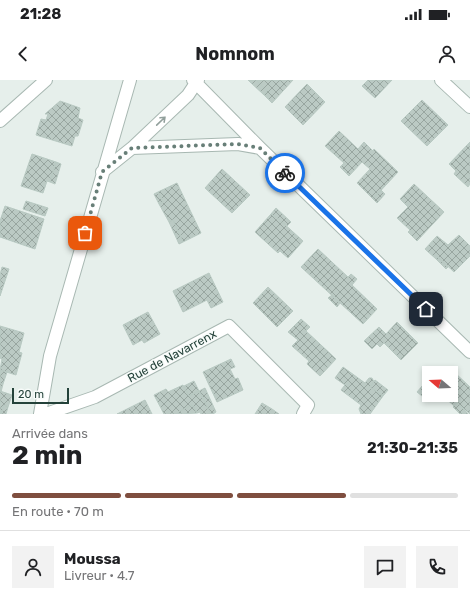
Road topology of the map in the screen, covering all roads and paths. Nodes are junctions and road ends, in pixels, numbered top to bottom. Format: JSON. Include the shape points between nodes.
{"nodes":[{"id":1,"x":46,"y":80,"type":"edge"},
{"id":2,"x":130,"y":80,"type":"edge"},
{"id":3,"x":441,"y":80,"type":"edge"},
{"id":4,"x":196,"y":81,"type":"edge"},
{"id":5,"x":470,"y":107,"type":"edge"},
{"id":6,"x":0,"y":121,"type":"edge"},
{"id":7,"x":132,"y":148,"type":"junction"},
{"id":8,"x":260,"y":148,"type":"junction"},
{"id":9,"x":102,"y":172,"type":"junction"},
{"id":10,"x":470,"y":352,"type":"edge"},
{"id":11,"x":40,"y":414,"type":"edge"},
{"id":12,"x":46,"y":414,"type":"edge"},
{"id":13,"x":303,"y":414,"type":"edge"}],
"edges":[{"from":1,"to":6,"type":"street"},
{"from":2,"to":9,"type":"street"},
{"from":3,"to":5,"type":"street"},
{"from":7,"to":4,"type":"street","one_way":true,"via":[[188,95]]},
{"from":4,"to":8,"type":"street"},
{"from":7,"to":8,"type":"street","via":[[238,144]]},
{"from":7,"to":9,"type":"street"},
{"from":8,"to":10,"type":"street"},
{"from":9,"to":11,"type":"street","via":[[50,356]]},
{"from":12,"to":13,"type":"street","name":"Rue de Navarrenx","via":[[95,396],[229,326],[308,405]]}]}
